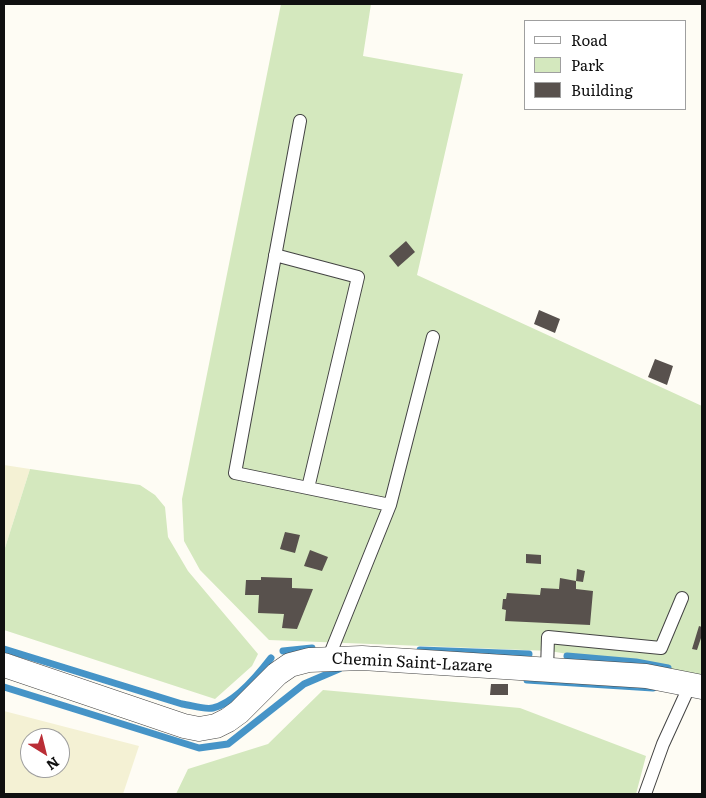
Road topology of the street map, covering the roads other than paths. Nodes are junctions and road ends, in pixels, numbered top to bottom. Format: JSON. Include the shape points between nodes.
{"nodes":[{"id":1,"x":300,"y":121,"type":"dead end"},
{"id":2,"x":275,"y":255,"type":"junction"},
{"id":3,"x":433,"y":337,"type":"dead end"},
{"id":4,"x":308,"y":488,"type":"junction"},
{"id":5,"x":390,"y":505,"type":"junction"},
{"id":6,"x":682,"y":598,"type":"dead end"},
{"id":7,"x":328,"y":658,"type":"junction"},
{"id":8,"x":4,"y":665,"type":"edge"},
{"id":9,"x":547,"y":670,"type":"junction"},
{"id":10,"x":696,"y":686,"type":"edge"},
{"id":11,"x":644,"y":794,"type":"edge"}],
"edges":[{"from":1,"to":2,"type":"lane"},
{"from":2,"to":4,"type":"lane","via":[[235,473]]},
{"from":2,"to":4,"type":"lane","via":[[358,277]]},
{"from":3,"to":5,"type":"lane"},
{"from":4,"to":5,"type":"lane"},
{"from":5,"to":7,"type":"lane"},
{"from":6,"to":9,"type":"lane","via":[[661,648],[548,637]]},
{"from":7,"to":8,"type":"street","name":"Chemin Saint-Lazare","via":[[290,665],[239,712],[216,726],[199,729]]},
{"from":7,"to":9,"type":"street","name":"Chemin Saint-Lazare"},
{"from":9,"to":10,"type":"street","name":"Chemin Saint-Lazare","via":[[646,676]]},
{"from":10,"to":11,"type":"lane","via":[[663,744]]}]}
